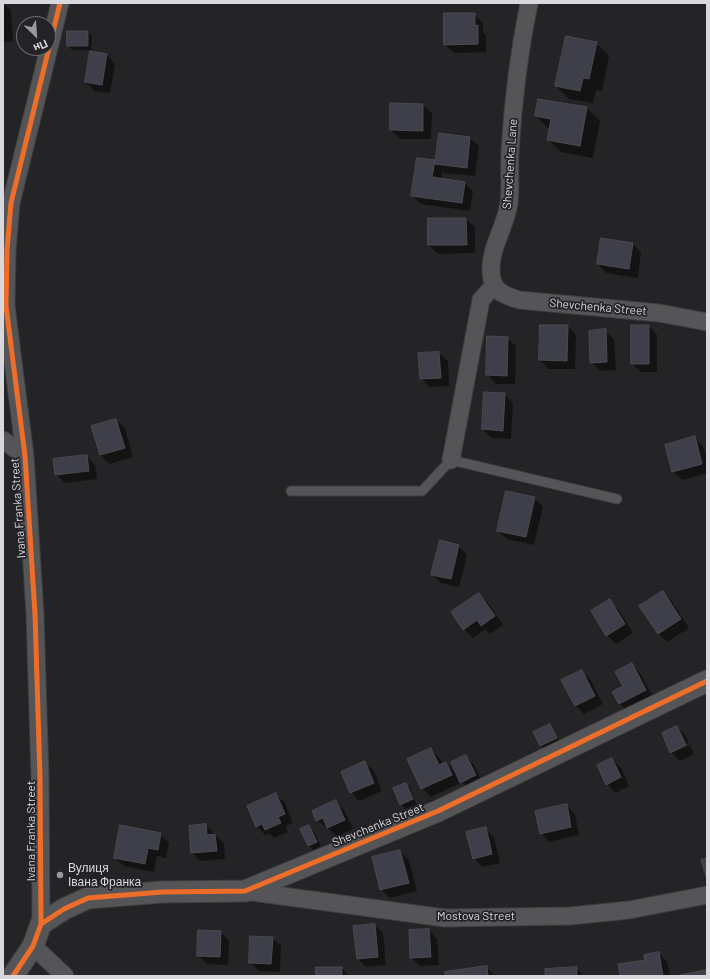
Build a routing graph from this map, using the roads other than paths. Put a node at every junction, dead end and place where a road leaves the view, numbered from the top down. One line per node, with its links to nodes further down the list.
1 (60, 3): 6 (street, Ivana Franka Street)
2 (529, 3): 3 (street, Shevchenka Lane)
3 (494, 285): 4 (street, Shevchenka Street); 7 (street)
4 (707, 322)
5 (3, 440): 6 (street)
6 (25, 456): 13 (street, Ivana Franka Street)
7 (451, 460): 8 (lane); 9 (lane)
8 (291, 491)
9 (617, 499)
10 (707, 681): 11 (street, Shevchenka Street)
11 (245, 891): 12 (street, Mostova Street); 13 (street, Shevchenka Street)
12 (707, 894)
13 (42, 924): 14 (street, Ivana Franka Street)
14 (33, 946): 15 (street, Ivana Franka Street); 16 (street)
15 (13, 976)
16 (65, 976)

